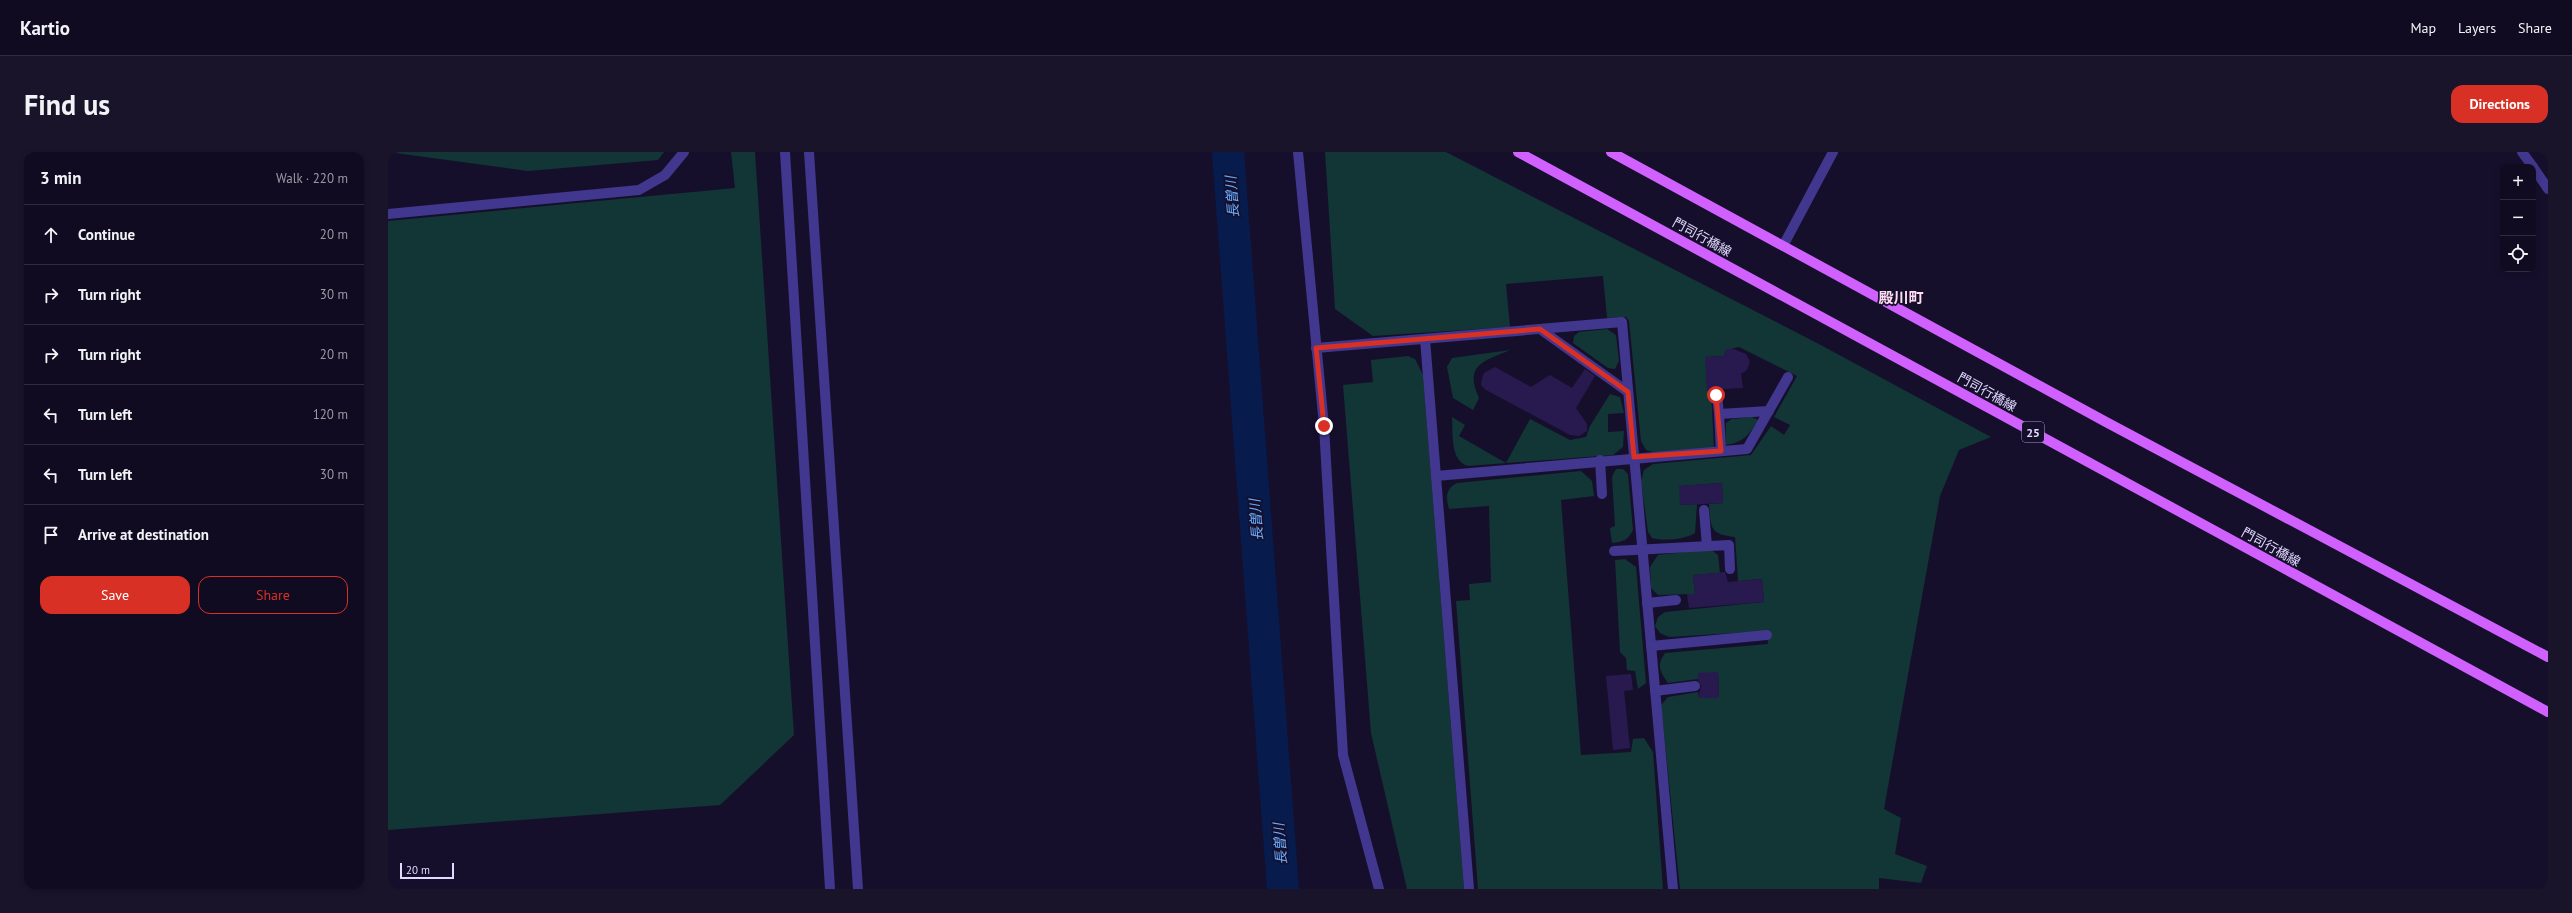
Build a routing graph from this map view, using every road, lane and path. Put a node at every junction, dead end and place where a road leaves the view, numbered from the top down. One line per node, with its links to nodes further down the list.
1 (684, 152): 12 (street)
2 (785, 152): 40 (street)
3 (809, 152): 41 (street)
4 (1298, 152): 16 (street)
5 (1518, 152): 39 (main road, 門司行橋線 / 25)
6 (1611, 152): 13 (main road)
7 (1834, 152): 13 (street)
8 (2522, 152): 9 (street)
9 (2531, 164)
10 (2536, 171): 11 (street)
11 (2548, 189)
12 (388, 214)
13 (1783, 246): 36 (main road)
14 (1540, 329): 15 (street); 18 (street); 18 (street)
15 (1425, 339): 16 (street); 25 (street)
16 (1316, 348): 42 (street)
17 (1788, 377): 20 (street)
18 (1628, 392): 23 (street)
19 (1716, 395): 21 (street)
20 (1768, 411): 21 (street); 22 (street)
21 (1718, 414): 22 (street)
22 (1721, 451): 23 (street)
23 (1634, 457): 24 (street); 29 (street)
24 (1600, 460): 25 (street); 26 (street)
25 (1436, 476): 43 (street)
26 (1602, 494)
27 (1704, 510): 28 (street)
28 (1707, 546): 29 (street); 31 (street)
29 (1642, 549): 30 (street); 33 (street)
30 (1614, 551)
31 (1730, 569)
32 (1676, 600): 33 (street)
33 (1647, 603): 35 (street)
34 (1767, 635): 35 (street)
35 (1651, 646): 38 (street)
36 (2548, 657)
37 (1695, 686): 38 (street)
38 (1655, 691): 44 (street)
39 (2548, 712)
40 (830, 889)
41 (858, 889)
42 (1379, 889)
43 (1469, 889)
44 (1673, 889)

